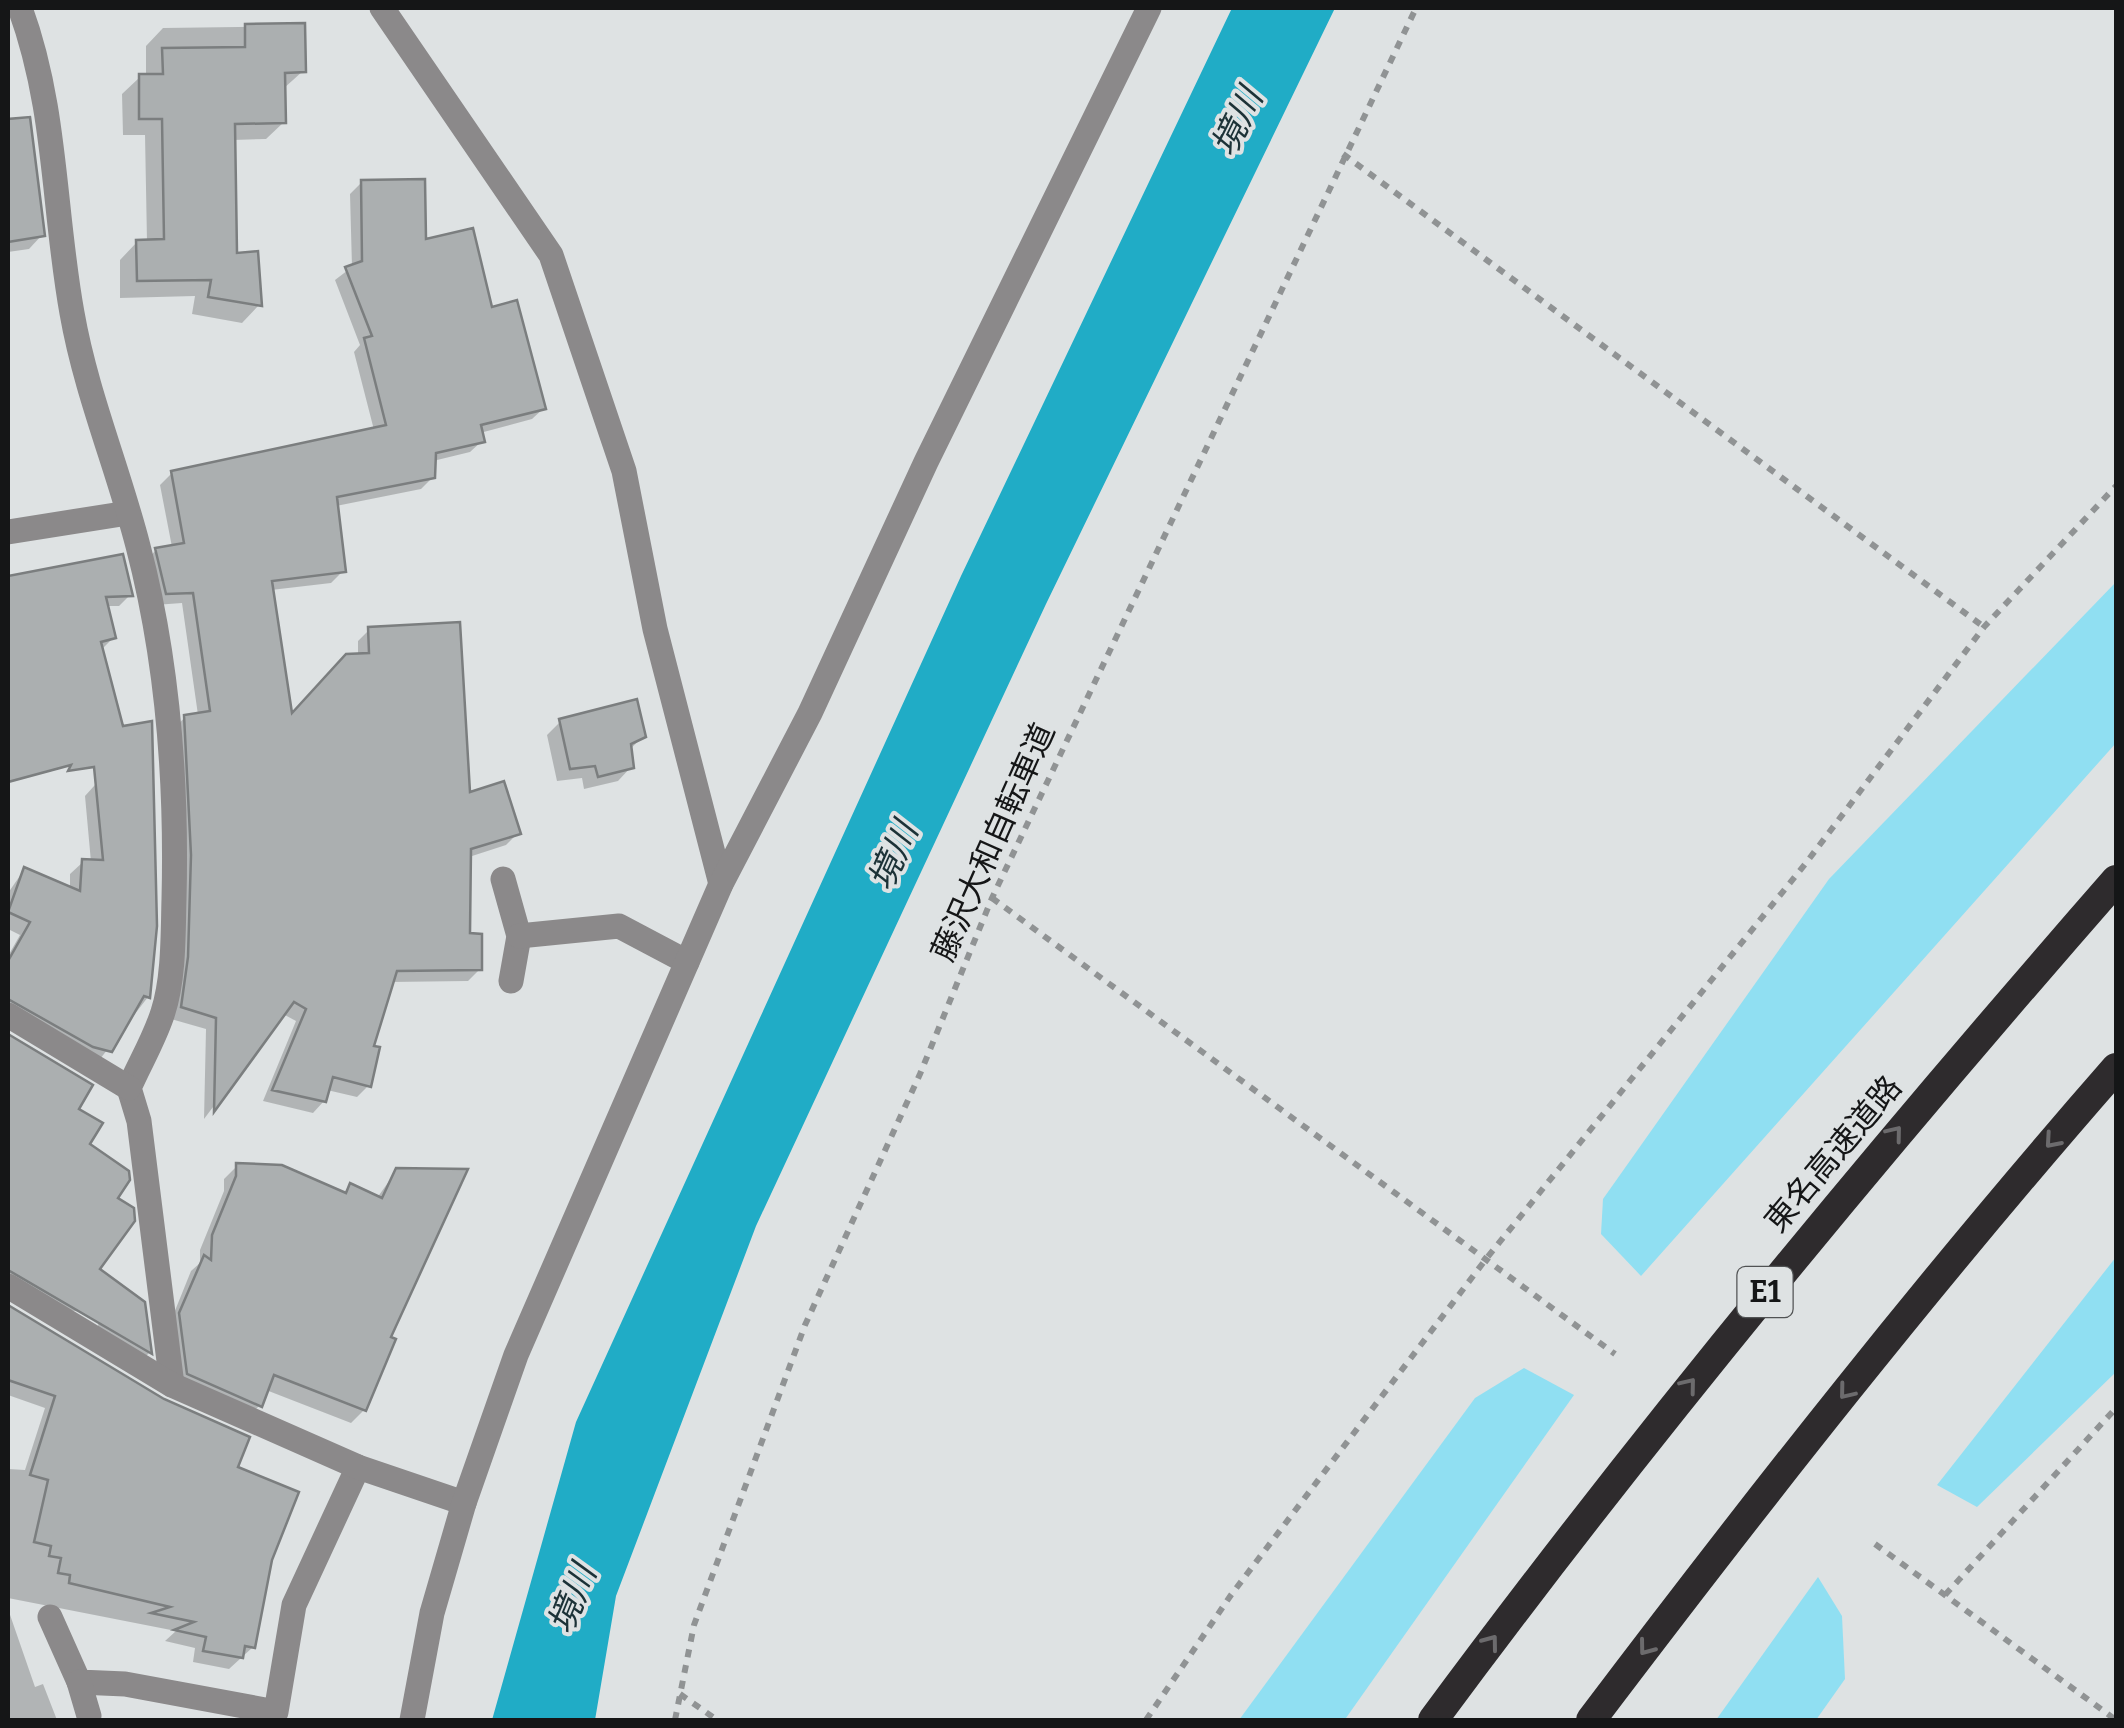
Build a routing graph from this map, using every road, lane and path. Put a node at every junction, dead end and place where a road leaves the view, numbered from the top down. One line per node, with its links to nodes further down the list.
1 (20, 8): 7 (street)
2 (382, 8): 12 (street)
3 (1149, 8): 12 (street)
4 (1416, 8): 5 (path, 藤沢大和自転車道)
5 (1344, 154): 9 (path); 13 (path, 藤沢大和自転車道)
6 (2116, 486): 9 (path)
7 (128, 513): 8 (street); 19 (street)
8 (8, 532)
9 (1984, 627): 20 (path)
10 (502, 879): 14 (street)
11 (2116, 880): 37 (highway, 東名高速道路 / E1, one-way to 11)
12 (720, 884): 15 (street)
13 (992, 898): 20 (path); 31 (path, 藤沢大和自転車道)
14 (519, 936): 15 (street); 16 (street)
15 (688, 962): 26 (street)
16 (511, 982)
17 (8, 1015): 19 (street)
18 (2116, 1068): 38 (highway, one-way to 38)
19 (129, 1088): 23 (street)
20 (1486, 1259): 22 (path); 36 (path)
21 (8, 1286): 23 (street)
22 (1615, 1354)
23 (172, 1386): 25 (street)
24 (2116, 1408): 28 (path)
25 (358, 1468): 26 (street); 30 (street)
26 (464, 1503): 33 (street)
27 (1875, 1544): 28 (path)
28 (1944, 1595): 39 (path)
29 (50, 1617): 30 (street)
30 (78, 1682): 32 (street)
31 (680, 1694): 34 (path, 藤沢大和自転車道); 35 (path)
32 (89, 1716)
33 (412, 1720)
34 (675, 1720)
35 (717, 1720)
36 (1146, 1720)
37 (1433, 1720)
38 (1591, 1720)
39 (2116, 1720)

